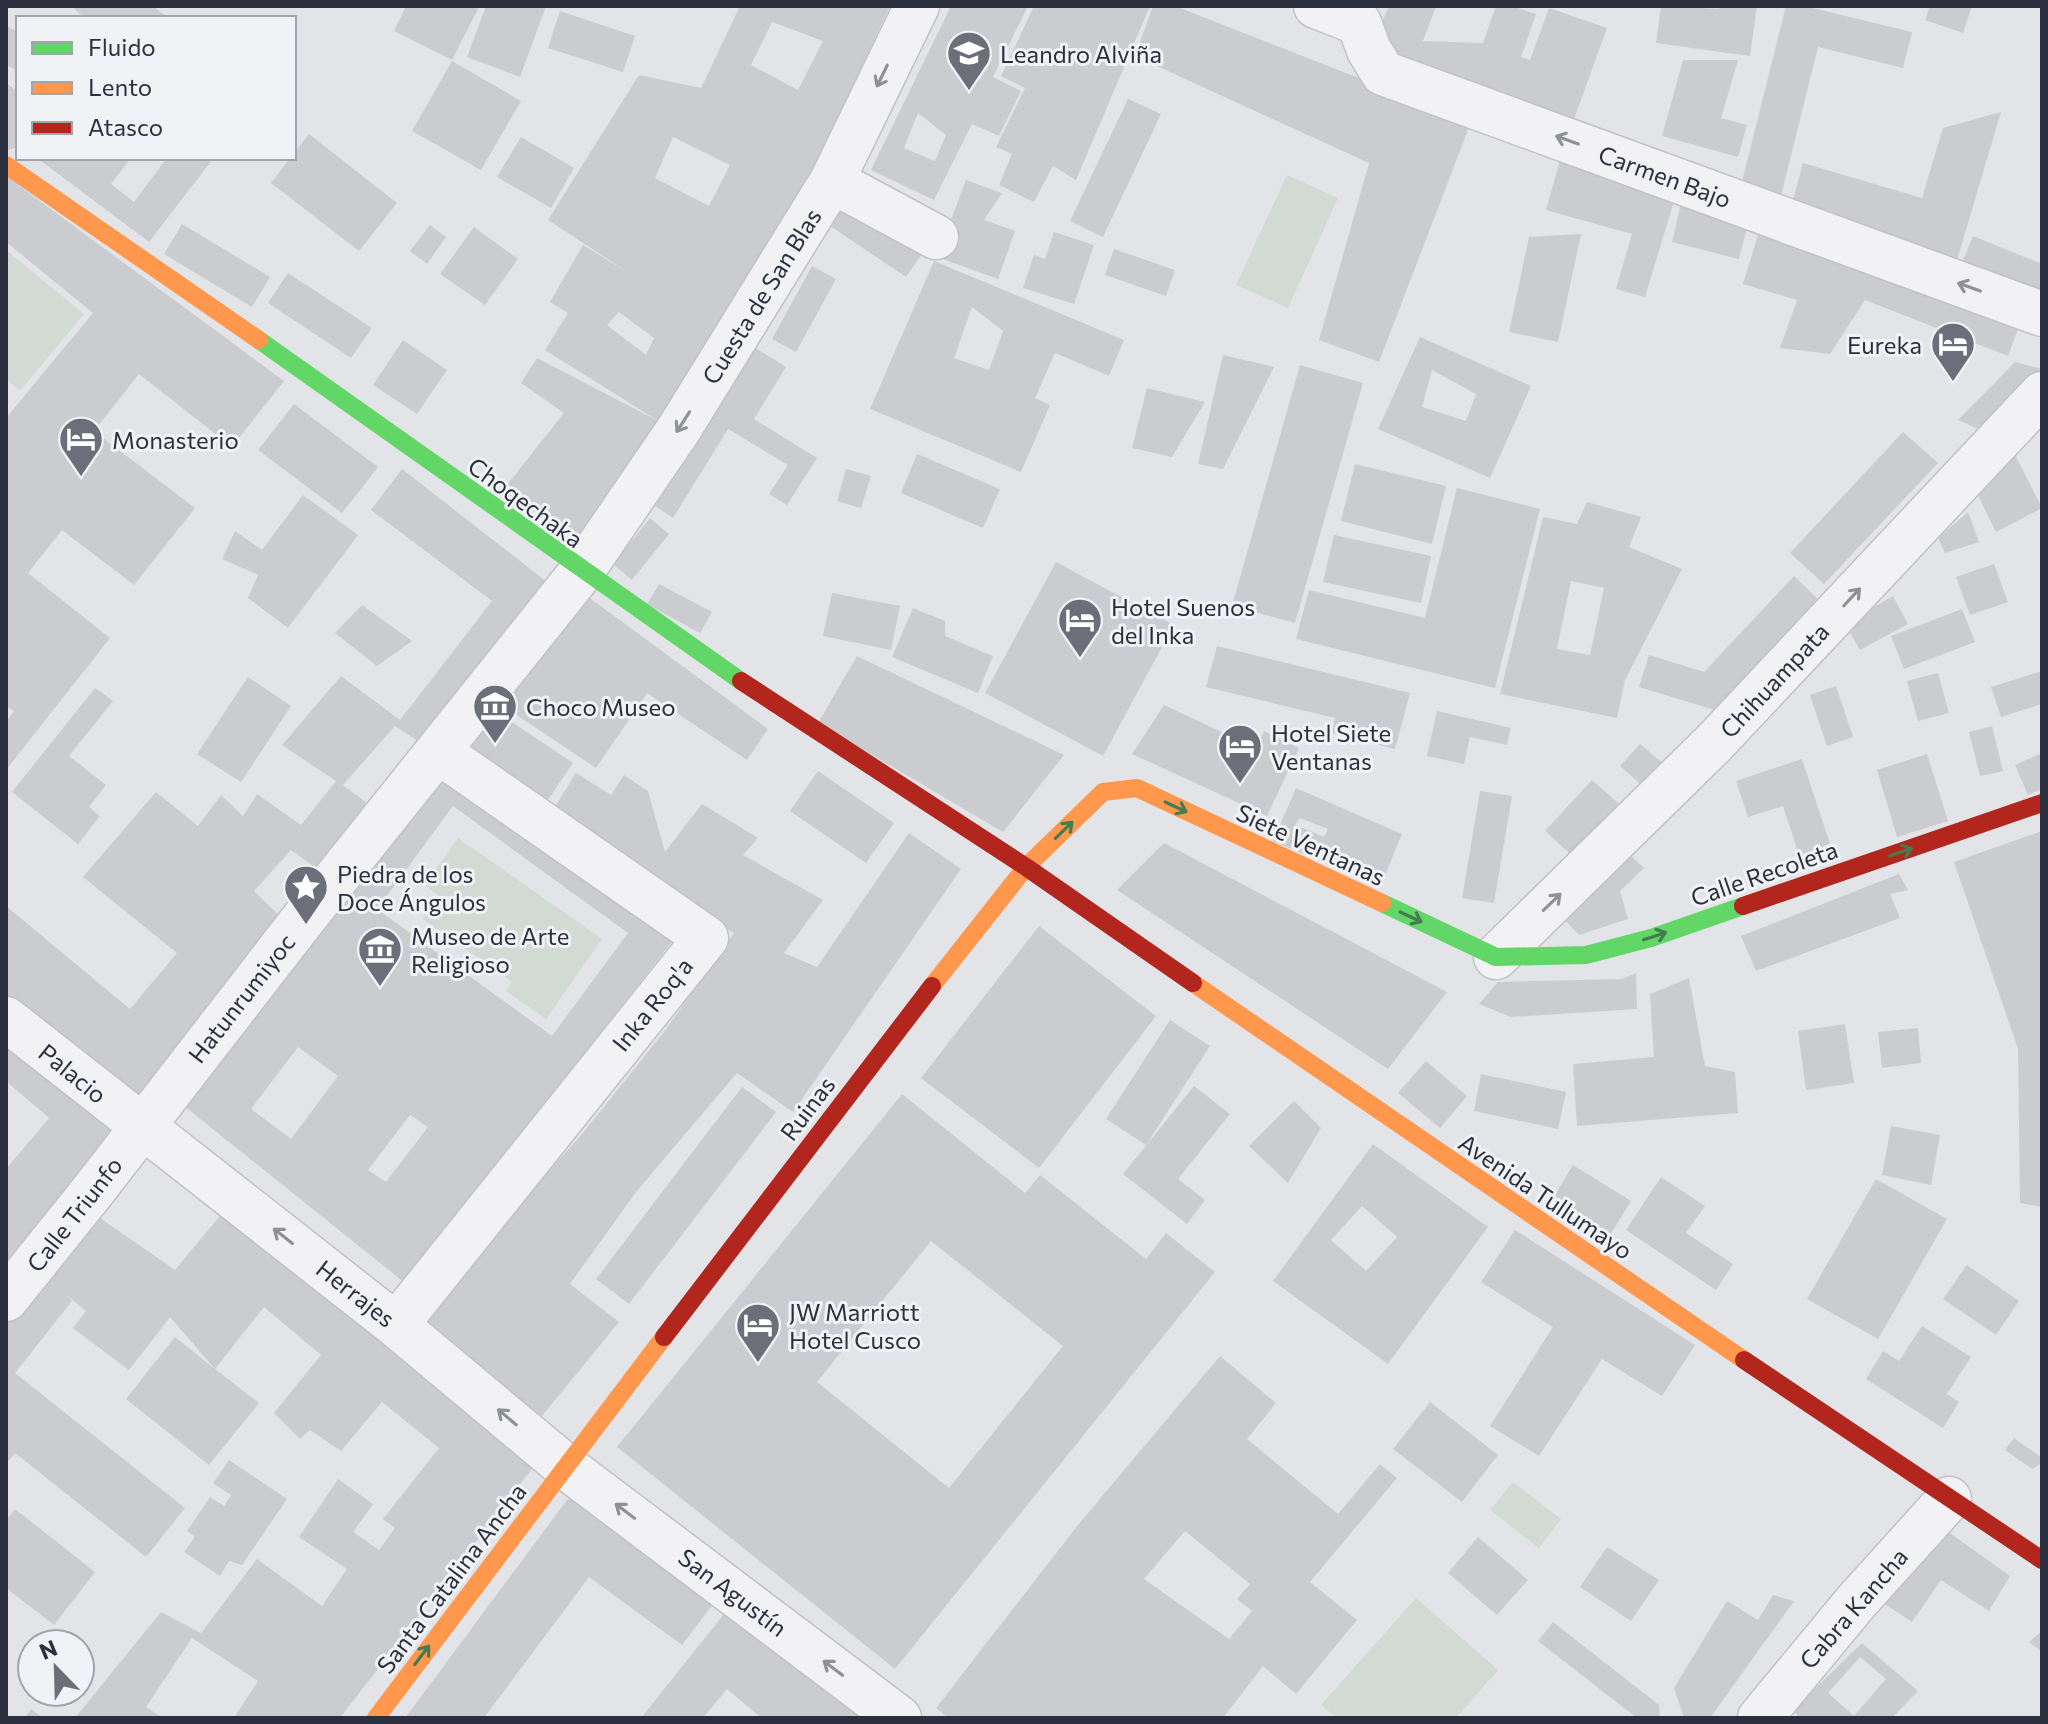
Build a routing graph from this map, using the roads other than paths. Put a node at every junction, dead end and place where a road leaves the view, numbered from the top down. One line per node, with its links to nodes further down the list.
1 (917, 6): 4 (street, Cuesta de San Blas, one-way to 4)
2 (1316, 6): 6 (street, Carmen Bajo, one-way to 2)
3 (6, 165): 8 (street, Choqechaka)
4 (832, 181): 5 (street); 8 (street, Cuesta de San Blas, one-way to 8)
5 (936, 237)
6 (2042, 314)
7 (2042, 394): 13 (street, Chihuampata, one-way to 7)
8 (582, 571): 9 (street, Hatunrumiyoc); 12 (street, Choqechaka)
9 (439, 752): 15 (street, Hatunrumiyoc); 17 (street, Inka Roq'a)
10 (1103, 792): 12 (street, Ruinas, one-way to 10); 13 (street, Siete Ventanas, one-way to 13)
11 (2042, 803): 13 (street, Calle Recoleta, one-way to 11)
12 (1026, 867): 18 (street, Ruinas); 19 (street, Avenida Tullumayo)
13 (1496, 957)
14 (6, 1019): 15 (street, Palacio)
15 (141, 1127): 16 (street, Calle Triunfo); 17 (street, Herrajes, one-way to 15)
16 (6, 1299)
17 (396, 1325): 18 (street, Herrajes, one-way to 17)
18 (566, 1467): 22 (street, Santa Catalina Ancha, one-way to 18); 23 (street, San Agustín, one-way to 18)
19 (1949, 1499): 20 (street, Avenida Tullumayo); 21 (street, Cabra Kancha)
20 (2042, 1560)
21 (1763, 1717)
22 (376, 1718)
23 (899, 1718)

